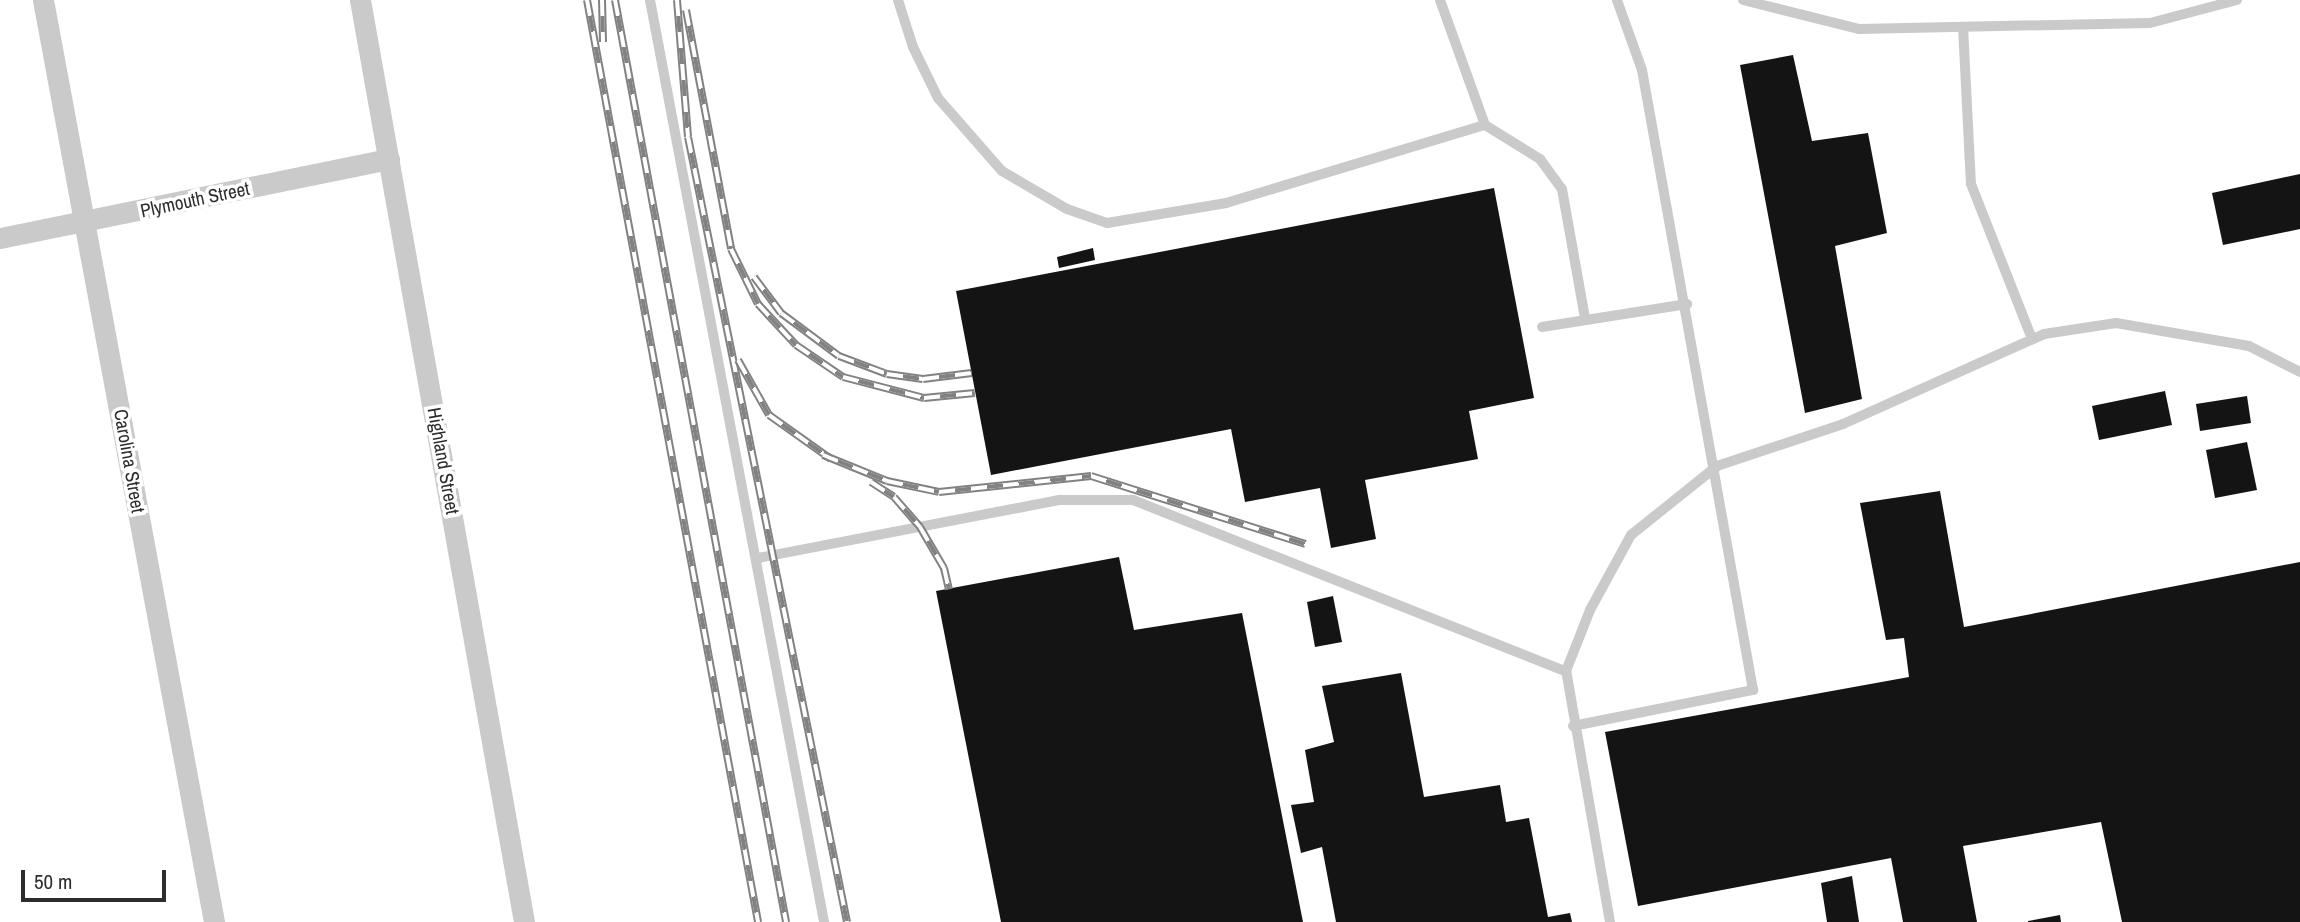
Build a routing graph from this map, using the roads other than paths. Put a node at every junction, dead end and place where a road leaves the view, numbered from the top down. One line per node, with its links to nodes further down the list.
1 (43, 0): 12 (street, Carolina Street)
2 (360, 0): 11 (street, Highland Street)
3 (650, 0): 20 (lane)
4 (898, 0): 10 (lane)
5 (1440, 0): 10 (lane)
6 (1617, 0): 14 (lane)
7 (1743, 0): 9 (lane)
8 (2236, 0): 9 (lane)
9 (1963, 27): 17 (lane)
10 (1485, 125): 15 (lane)
11 (389, 159): 12 (street, Plymouth Street); 24 (street, Highland Street)
12 (86, 222): 13 (street, Plymouth Street); 23 (street, Carolina Street)
13 (0, 238)
14 (1686, 304): 15 (lane); 19 (lane)
15 (1584, 318): 16 (lane)
16 (1542, 327)
17 (2032, 339): 18 (lane); 19 (lane)
18 (2300, 372)
19 (1717, 466): 21 (lane); 22 (lane)
20 (758, 558): 21 (lane); 25 (lane)
21 (1566, 671): 22 (lane)
22 (1573, 726): 26 (lane)
23 (214, 922)
24 (524, 922)
25 (824, 922)
26 (1610, 922)

